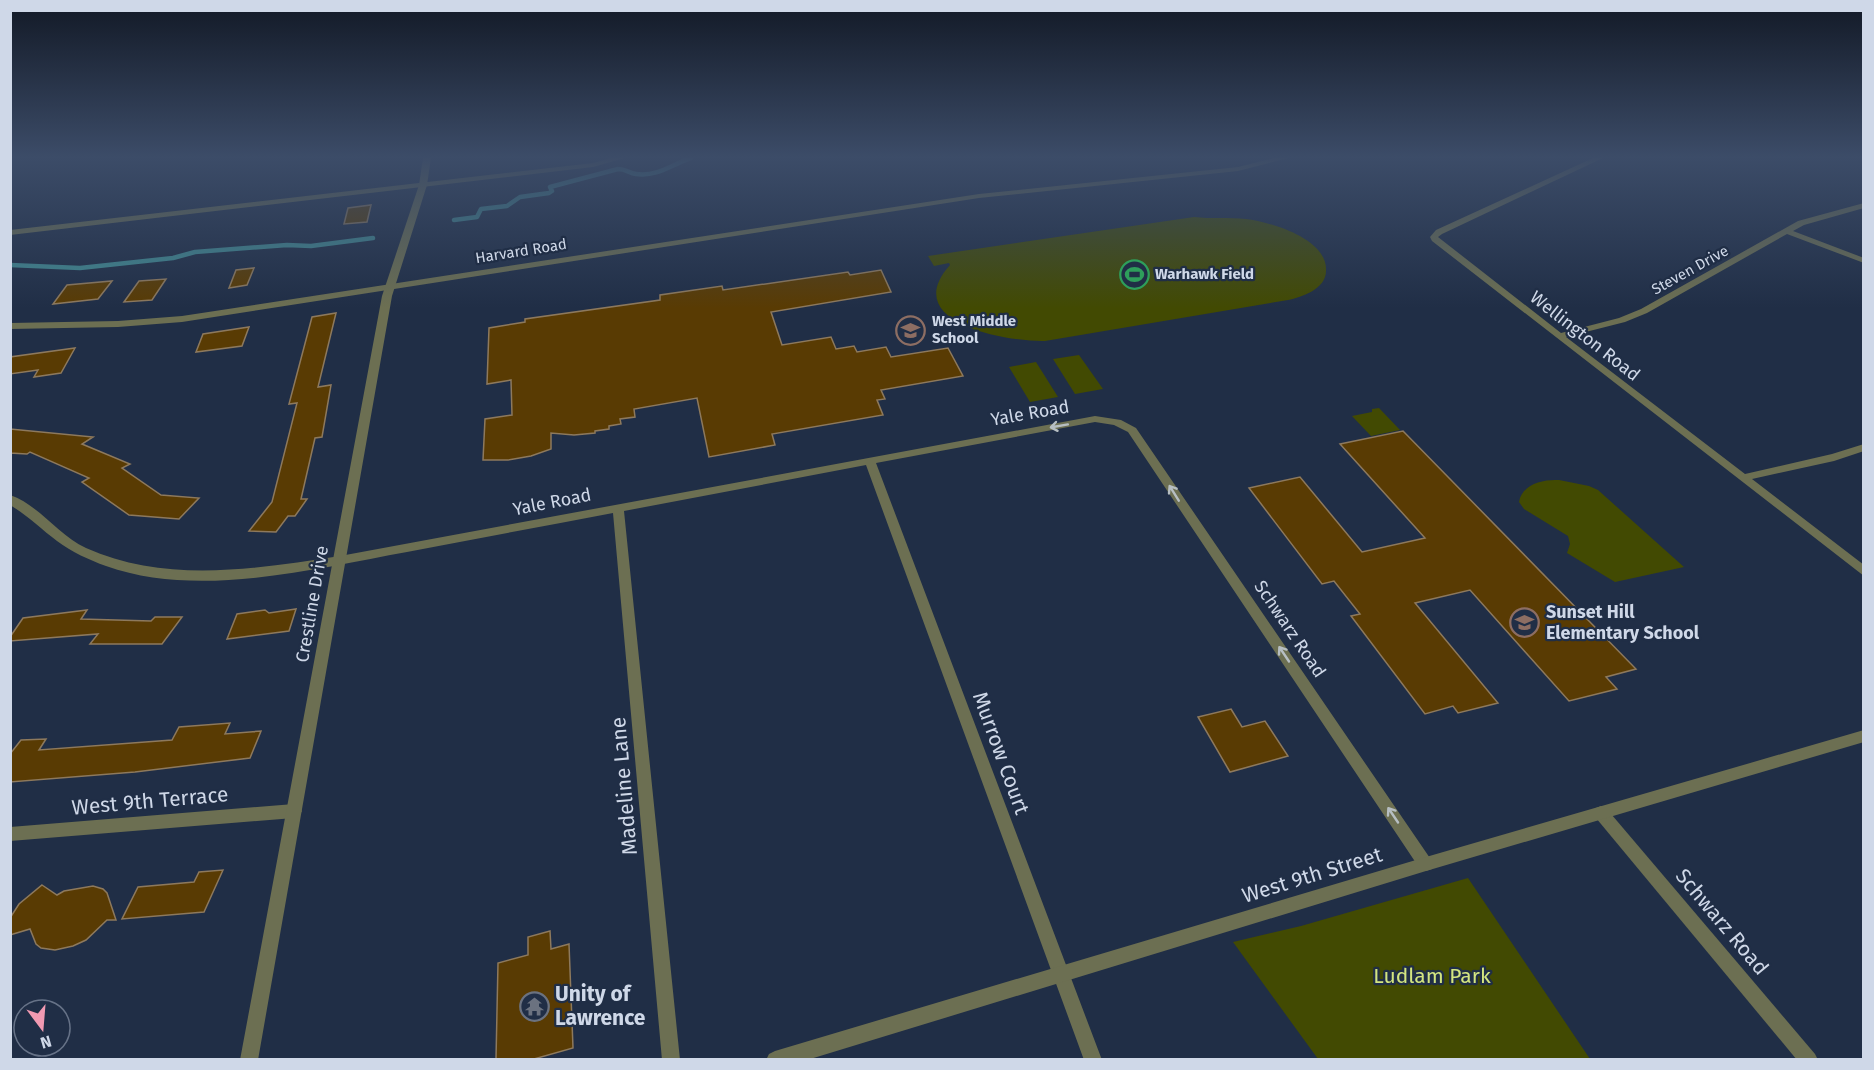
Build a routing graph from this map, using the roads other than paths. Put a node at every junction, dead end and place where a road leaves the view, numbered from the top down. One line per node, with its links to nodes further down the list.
1 (221, 208): 7 (street)
2 (415, 208): 9 (street, Crestline Drive)
3 (903, 208): 9 (street, Harvard Road)
4 (1492, 208): 11 (street, Wellington Road)
5 (1852, 208): 6 (street, Steven Drive)
6 (1786, 231): 8 (street); 11 (street, Steven Drive)
7 (10, 233)
8 (1863, 261)
9 (389, 287): 10 (street, Harvard Road); 18 (street, Crestline Drive)
10 (10, 326)
11 (1559, 336): 15 (street, Wellington Road)
12 (1117, 422): 14 (street, Yale Road, one-way to 14); 24 (street, Schwarz Road, one-way to 12)
13 (1863, 447): 15 (street)
14 (870, 462): 17 (street, Yale Road); 25 (street, Murrow Court)
15 (1742, 478): 19 (street, Wellington Road)
16 (10, 499): 18 (street, Yale Road)
17 (618, 508): 18 (street, Yale Road); 27 (street, Madeline Lane)
18 (340, 560): 21 (street, Crestline Drive)
19 (1863, 572)
20 (1863, 736): 22 (street, West 9th Street)
21 (294, 811): 23 (street, West 9th Terrace); 26 (street, Crestline Drive)
22 (1601, 813): 24 (street, West 9th Street); 30 (street, Schwarz Road)
23 (10, 834)
24 (1426, 864): 25 (street, West 9th Street)
25 (1061, 974): 28 (street, West 9th Street); 29 (street, Murrow Court)
26 (249, 1059)
27 (671, 1059)
28 (775, 1059)
29 (1093, 1059)
30 (1809, 1059)

